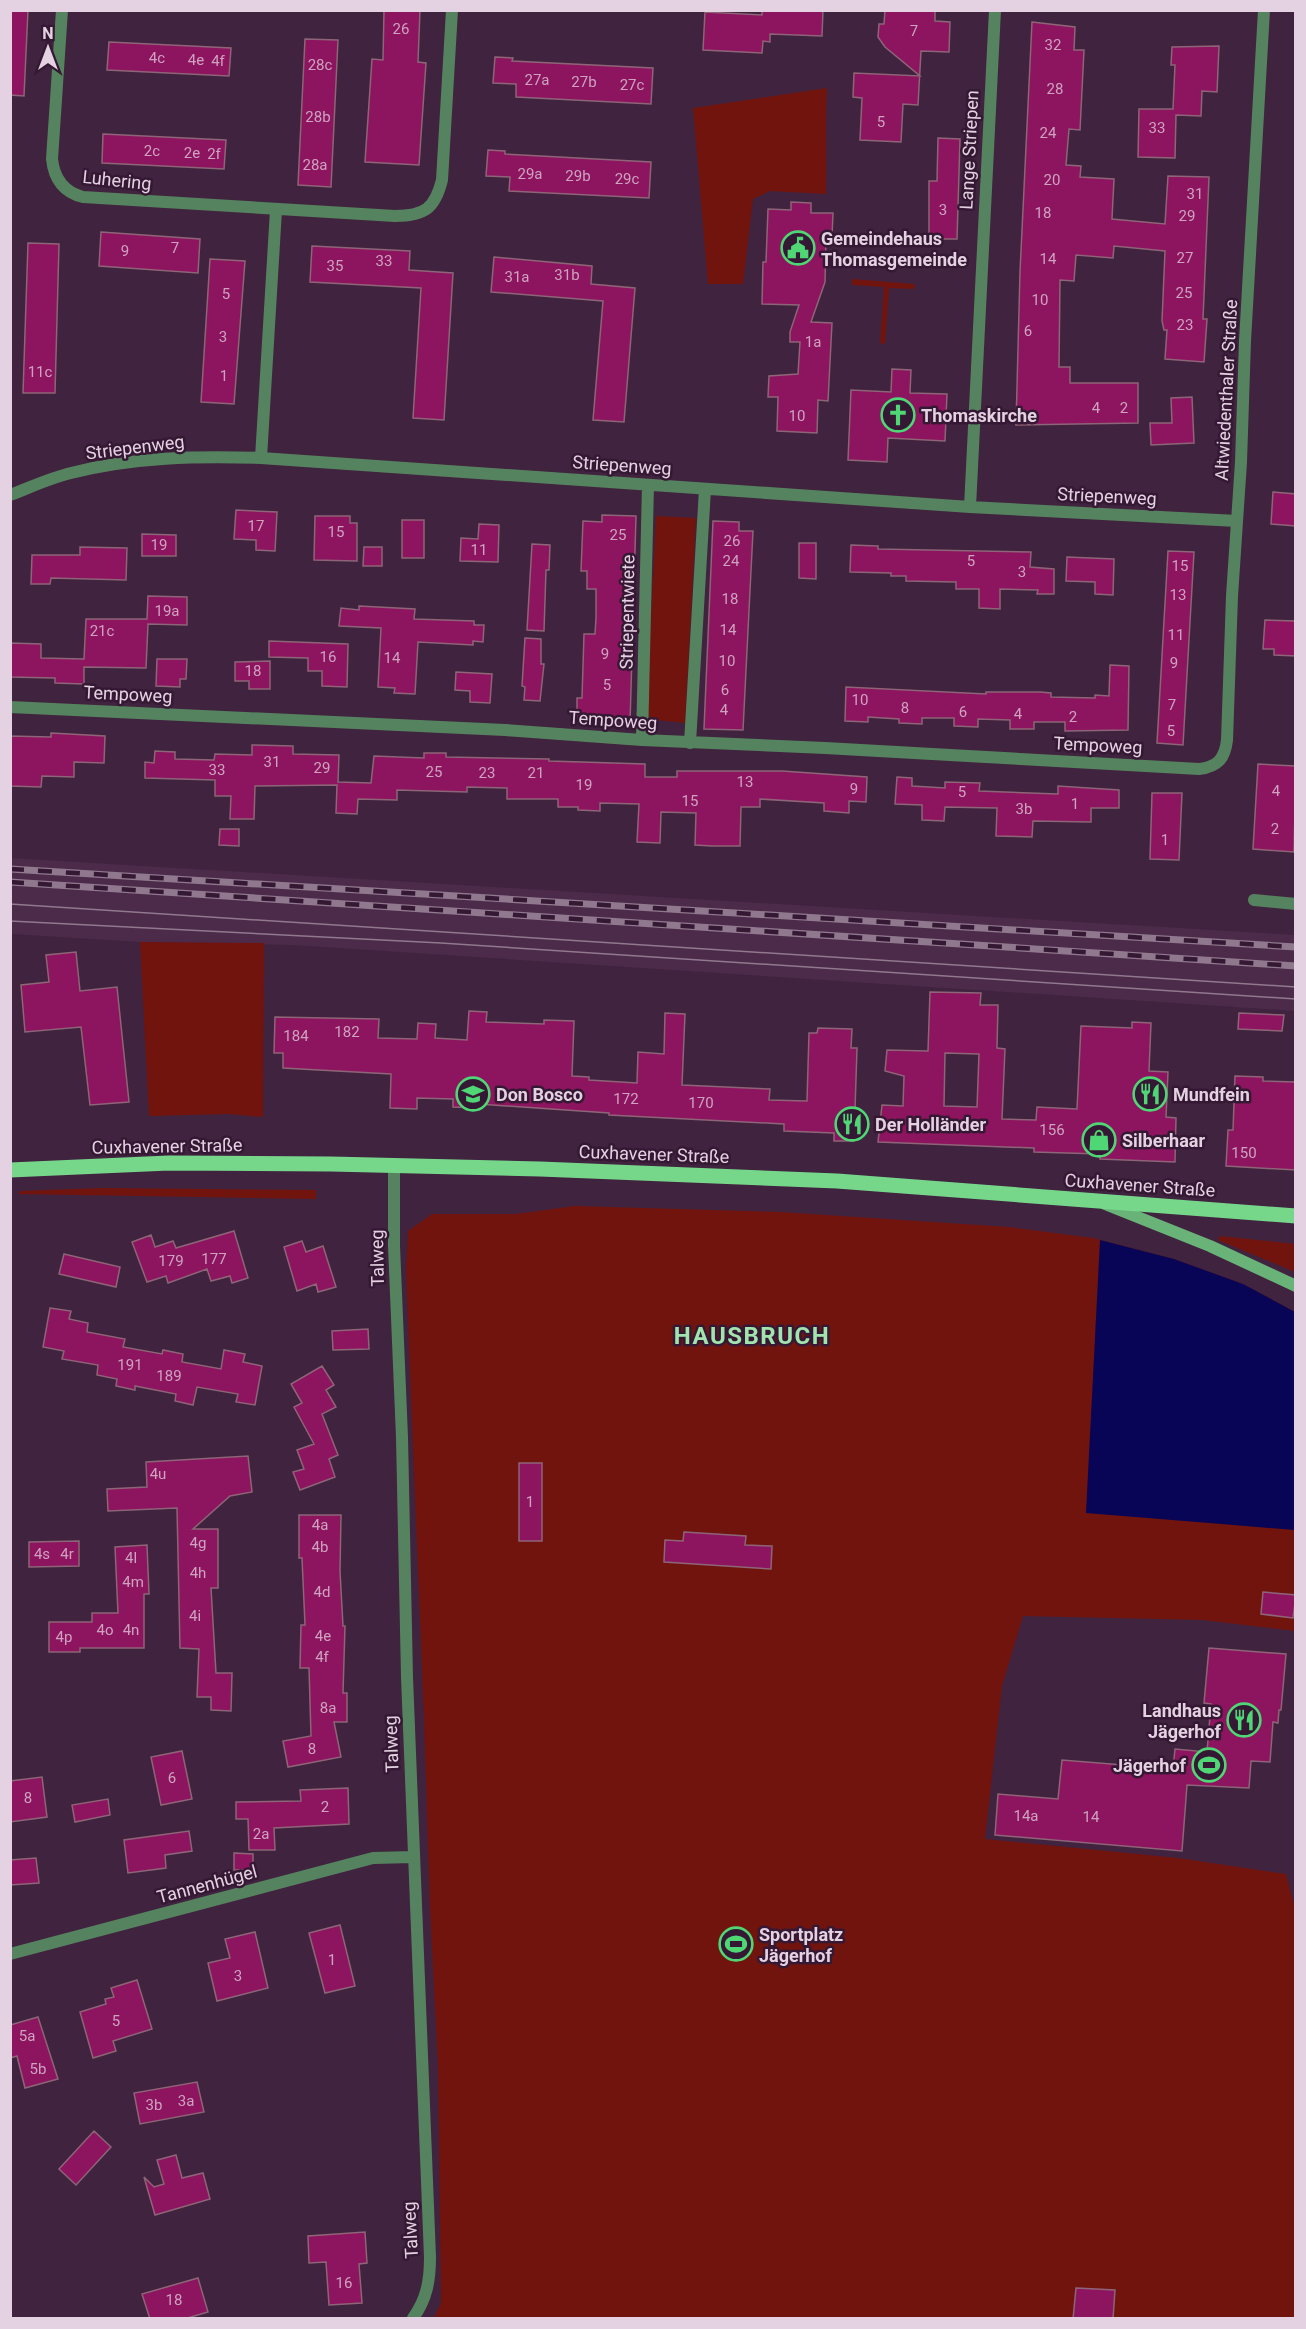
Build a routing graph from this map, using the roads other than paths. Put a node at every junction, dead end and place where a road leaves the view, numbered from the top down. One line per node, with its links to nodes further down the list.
1 (62, 10): 5 (street, Luhering)
2 (452, 10): 5 (street, Luhering)
3 (995, 10): 10 (street, Lange Striepen)
4 (1264, 10): 11 (street, Altwiedenthaler Straße)
5 (276, 210): 6 (street)
6 (261, 458): 7 (street, Striepenweg); 9 (street, Striepenweg)
7 (648, 485): 8 (street, Striepenweg); 13 (street, Striepentwiete)
8 (705, 489): 10 (street, Striepenweg); 14 (street)
9 (10, 495)
10 (970, 507): 11 (street, Striepenweg)
11 (1237, 521): 15 (street, Altwiedenthaler Straße)
12 (10, 706): 13 (street, Tempoweg)
13 (642, 740): 14 (street, Tempoweg)
14 (690, 743): 15 (street, Tempoweg)
15 (1214, 766)
16 (1254, 900): 17 (street)
17 (1296, 904)
18 (394, 1165): 19 (main road, Cuxhavener Straße); 20 (main road, Cuxhavener Straße); 23 (street, Talweg)
19 (10, 1170)
20 (1098, 1201): 21 (main road, Cuxhavener Straße); 22 (main road)
21 (1296, 1216)
22 (1296, 1286)
23 (413, 1857): 24 (street, Tannenhügel); 25 (street, Talweg)
24 (10, 1954)
25 (413, 2319)

